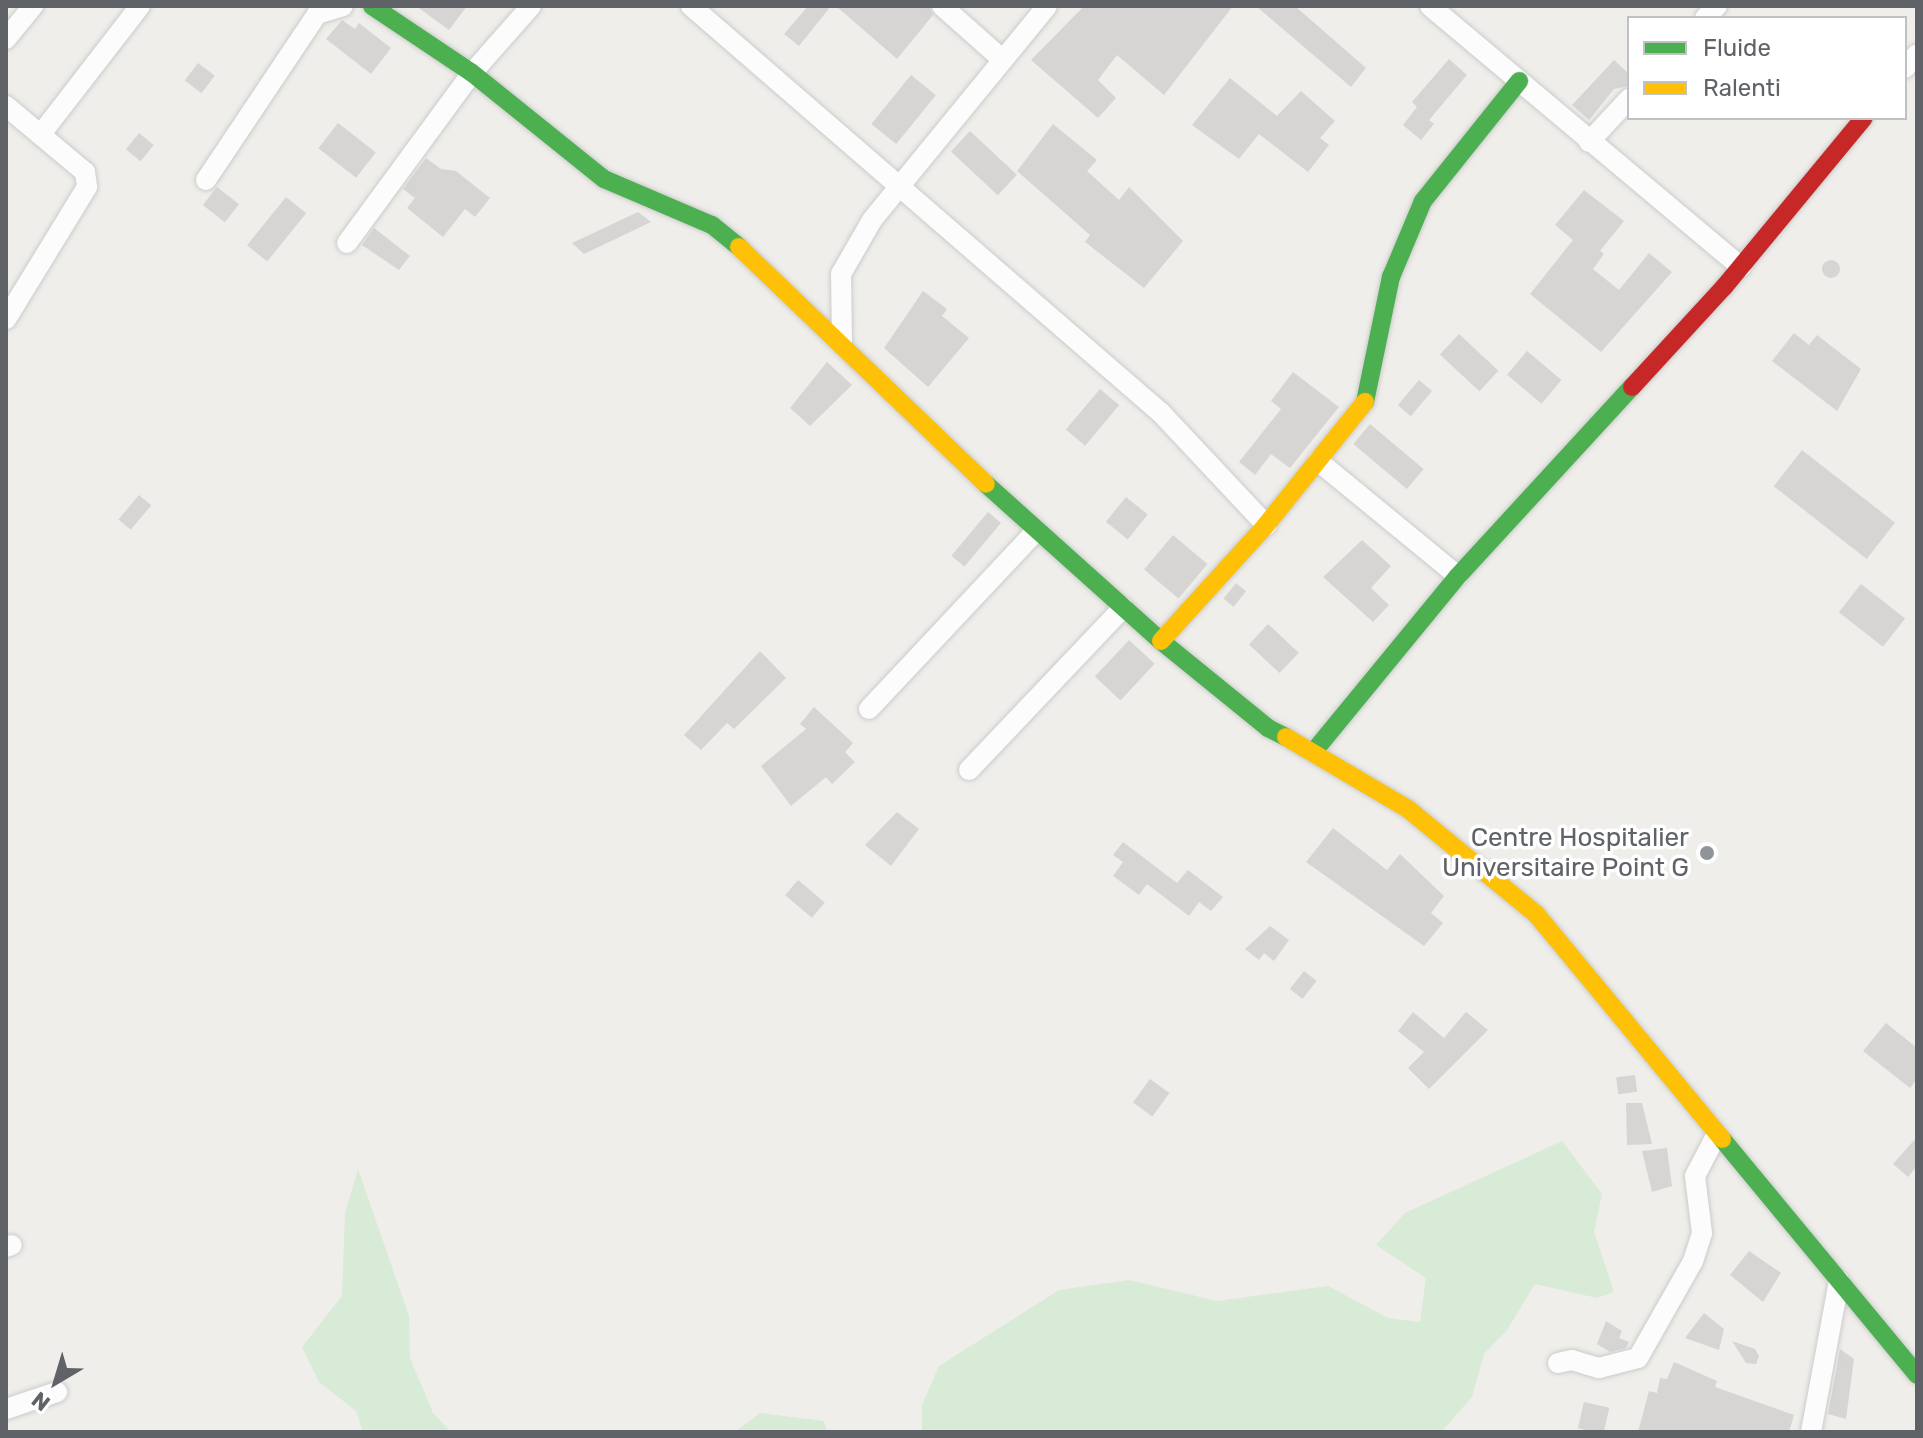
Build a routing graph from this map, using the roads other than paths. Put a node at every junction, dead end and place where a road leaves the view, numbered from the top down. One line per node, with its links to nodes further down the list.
1 (33, 6): 10 (street)
2 (140, 6): 17 (street)
3 (343, 6): 19 (street)
4 (372, 6): 12 (street)
5 (531, 6): 12 (street)
6 (691, 6): 20 (street)
7 (942, 6): 11 (street)
8 (1047, 6): 11 (street)
9 (1430, 6): 13 (street)
10 (6, 39)
11 (1003, 60): 20 (street)
12 (472, 73): 21 (street); 24 (street)
13 (1519, 81): 18 (street); 25 (street)
14 (1627, 101): 18 (street)
15 (6, 106): 17 (street)
16 (1862, 120): 22 (street)
17 (41, 134): 23 (street)
18 (1589, 142): 22 (street)
19 (206, 180)
20 (900, 185): 24 (street); 26 (street)
21 (347, 243)
22 (1741, 267): 28 (street)
23 (6, 319)
24 (842, 343): 27 (street)
25 (1318, 461): 26 (street); 28 (street)
26 (1266, 525): 30 (street)
27 (1036, 531): 29 (street); 31 (street)
28 (1458, 576): 32 (street)
29 (1123, 608): 30 (street); 33 (street)
30 (1161, 641): 32 (street)
31 (869, 709)
32 (1315, 750): 34 (street)
33 (969, 770)
34 (1717, 1134): 35 (street); 36 (street)
35 (1839, 1281): 37 (street); 40 (street)
36 (1558, 1363)
37 (1917, 1375)
38 (57, 1392): 39 (street)
39 (6, 1409)
40 (1811, 1432)

